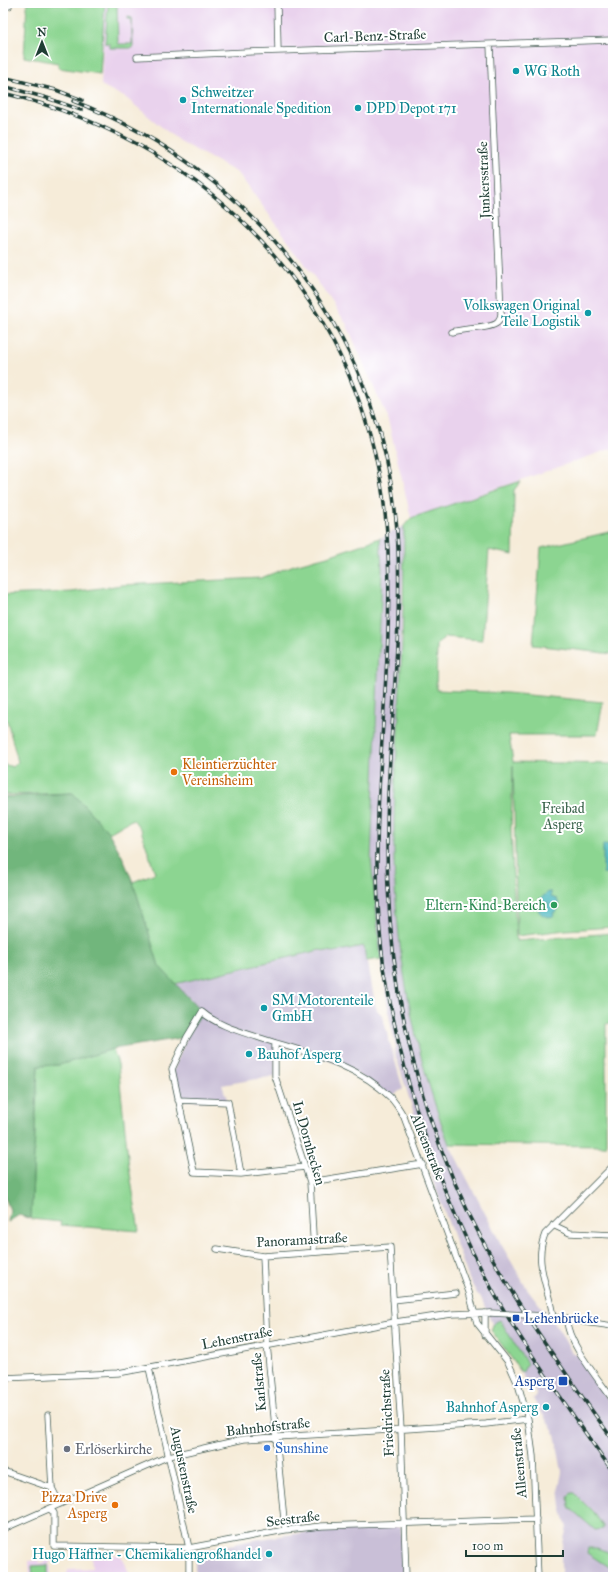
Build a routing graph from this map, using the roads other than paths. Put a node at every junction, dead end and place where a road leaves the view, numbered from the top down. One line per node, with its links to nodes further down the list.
1 (277, 3): 4 (street)
2 (613, 40): 3 (street, Carl-Benz-Straße)
3 (490, 45): 4 (street, Carl-Benz-Straße); 6 (street, Junkersstraße)
4 (278, 51): 5 (street, Carl-Benz-Straße)
5 (138, 58)
6 (452, 332)
7 (275, 1043): 8 (street, Alleenstraße); 9 (street, Alleenstraße); 10 (street, In Dornhecken)
8 (178, 1100): 12 (street); 12 (street)
9 (423, 1164): 13 (street); 22 (street, Alleenstraße)
10 (305, 1167): 12 (street); 13 (street, In Dornhecken)
11 (611, 1169): 14 (street)
12 (241, 1174)
13 (310, 1182): 18 (street, In Dornhecken)
14 (553, 1225): 15 (street); 24 (street)
15 (613, 1235)
16 (390, 1247): 18 (street, Panoramastraße); 21 (street, Friedrichstraße)
17 (217, 1249): 19 (street, Panoramastraße)
18 (314, 1252): 19 (street, Panoramastraße)
19 (263, 1256): 29 (street, Karlstraße)
20 (456, 1293): 21 (street)
21 (393, 1300): 26 (street, Friedrichstraße)
22 (474, 1313): 23 (street); 26 (street, Lehenstraße); 28 (street, Alleenstraße)
23 (487, 1313): 24 (street, bridge); 28 (street)
24 (553, 1317): 25 (street)
25 (567, 1318): 27 (street); 32 (street)
26 (395, 1322): 29 (street, Lehenstraße); 35 (street, Friedrichstraße)
27 (613, 1326)
28 (485, 1335): 34 (street, Alleenstraße)
29 (267, 1344): 30 (street, Lehenstraße); 36 (street, Karlstraße)
30 (149, 1368): 31 (street, Lehenstraße); 37 (street, Augustenstraße)
31 (3, 1378)
32 (613, 1400)
33 (48, 1415): 39 (street)
34 (528, 1419): 35 (street, Bahnhofstraße); 42 (street, Alleenstraße)
35 (401, 1429): 36 (street, Bahnhofstraße); 43 (street, Friedrichstraße)
36 (276, 1436): 37 (street, Bahnhofstraße); 45 (street, Karlstraße)
37 (169, 1456): 40 (street, Bahnhofstraße); 46 (street, Augustenstraße)
38 (3, 1472): 39 (street)
39 (52, 1488): 40 (street)
40 (60, 1504): 41 (street, Bahnhofstraße)
41 (50, 1509): 44 (street, Bahnhofstraße); 46 (street, Seestraße)
42 (536, 1520): 43 (street, Seestraße); 49 (street, Alleenstraße)
43 (404, 1523): 45 (street, Seestraße); 48 (street, Friedrichstraße)
44 (3, 1529)
45 (285, 1530): 46 (street, Seestraße)
46 (189, 1548): 47 (street, Augustenstraße)
47 (189, 1577)
48 (406, 1577)
49 (538, 1577)

